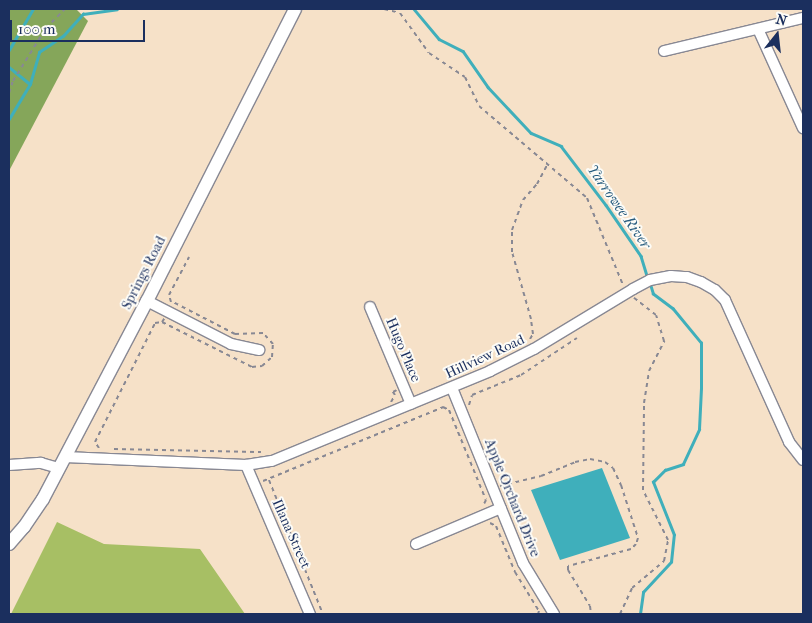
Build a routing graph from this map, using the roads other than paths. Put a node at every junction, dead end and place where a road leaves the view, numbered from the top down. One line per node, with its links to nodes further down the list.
1 (290, 10): 6 (street, Springs Road)
2 (803, 18): 3 (street)
3 (758, 29): 4 (street); 5 (street)
4 (664, 52)
5 (803, 128)
6 (147, 301): 8 (street); 12 (street, Springs Road)
7 (370, 307): 10 (street, Hugo Place)
8 (259, 350)
9 (452, 388): 10 (street, Hillview Road); 11 (street, Hillview Road); 15 (street, Apple Orchard Drive)
10 (410, 404): 14 (street, Hillview Road)
11 (803, 460)
12 (62, 462): 13 (street, Hillview Road); 14 (street, Hillview Road); 16 (street, Springs Road)
13 (9, 465)
14 (246, 465): 18 (street, Illana Street)
15 (501, 508): 17 (street); 19 (street, Apple Orchard Drive)
16 (9, 544)
17 (416, 544)
18 (310, 614)
19 (554, 614)

